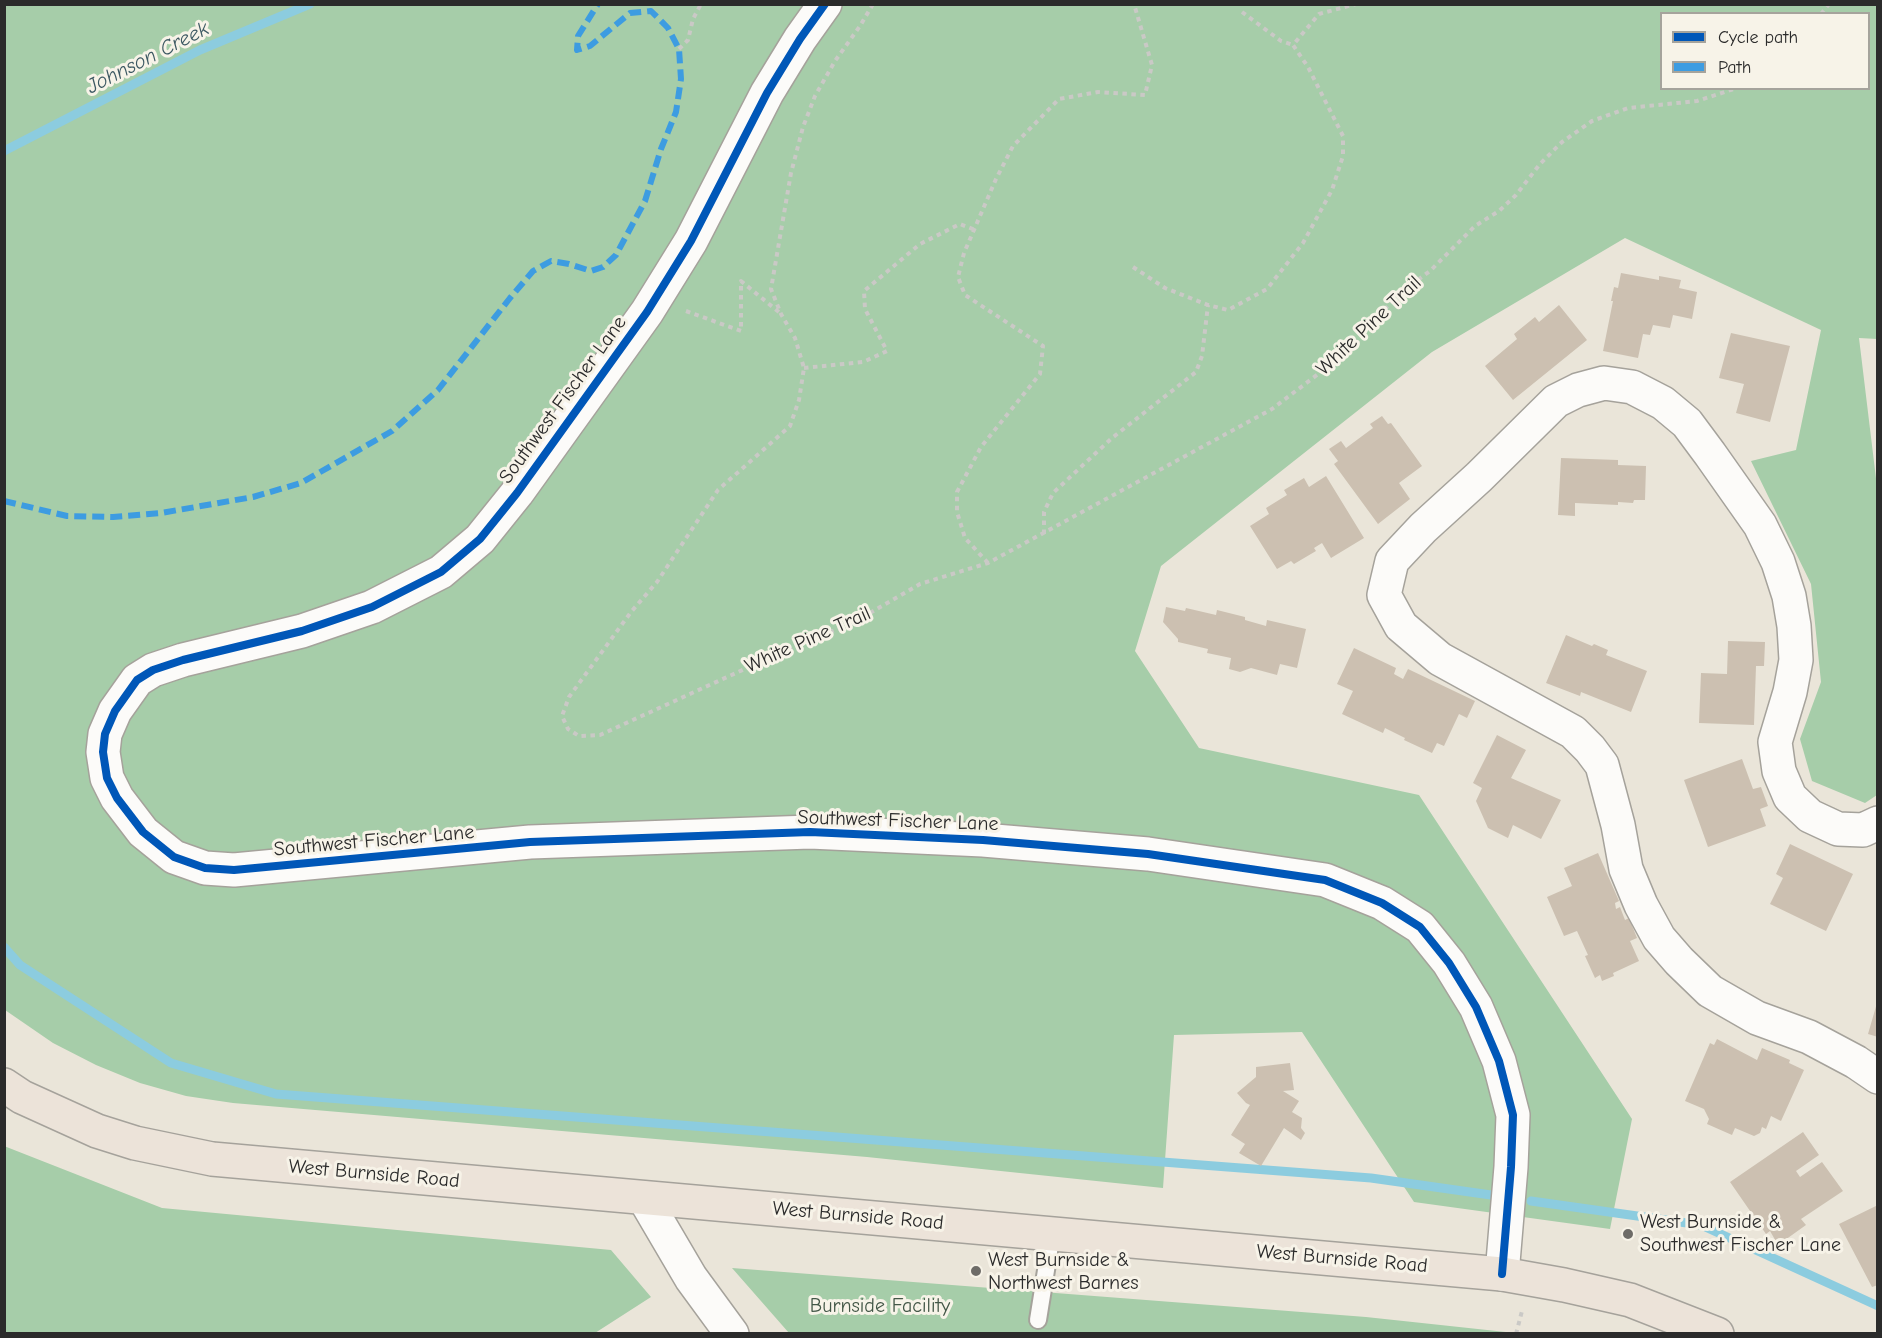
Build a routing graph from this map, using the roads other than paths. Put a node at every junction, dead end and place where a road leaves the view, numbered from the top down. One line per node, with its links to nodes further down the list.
1 (825, 4): 7 (street, Southwest Fischer Lane)
2 (1878, 823): 3 (street)
3 (1878, 1077)
4 (4, 1084): 5 (main road, West Burnside Road)
5 (644, 1198): 6 (main road, West Burnside Road); 9 (street)
6 (1052, 1233): 7 (main road, West Burnside Road); 8 (lane)
7 (1502, 1274): 10 (main road, West Burnside Road)
8 (1038, 1320)
9 (732, 1334)
10 (1717, 1334)

